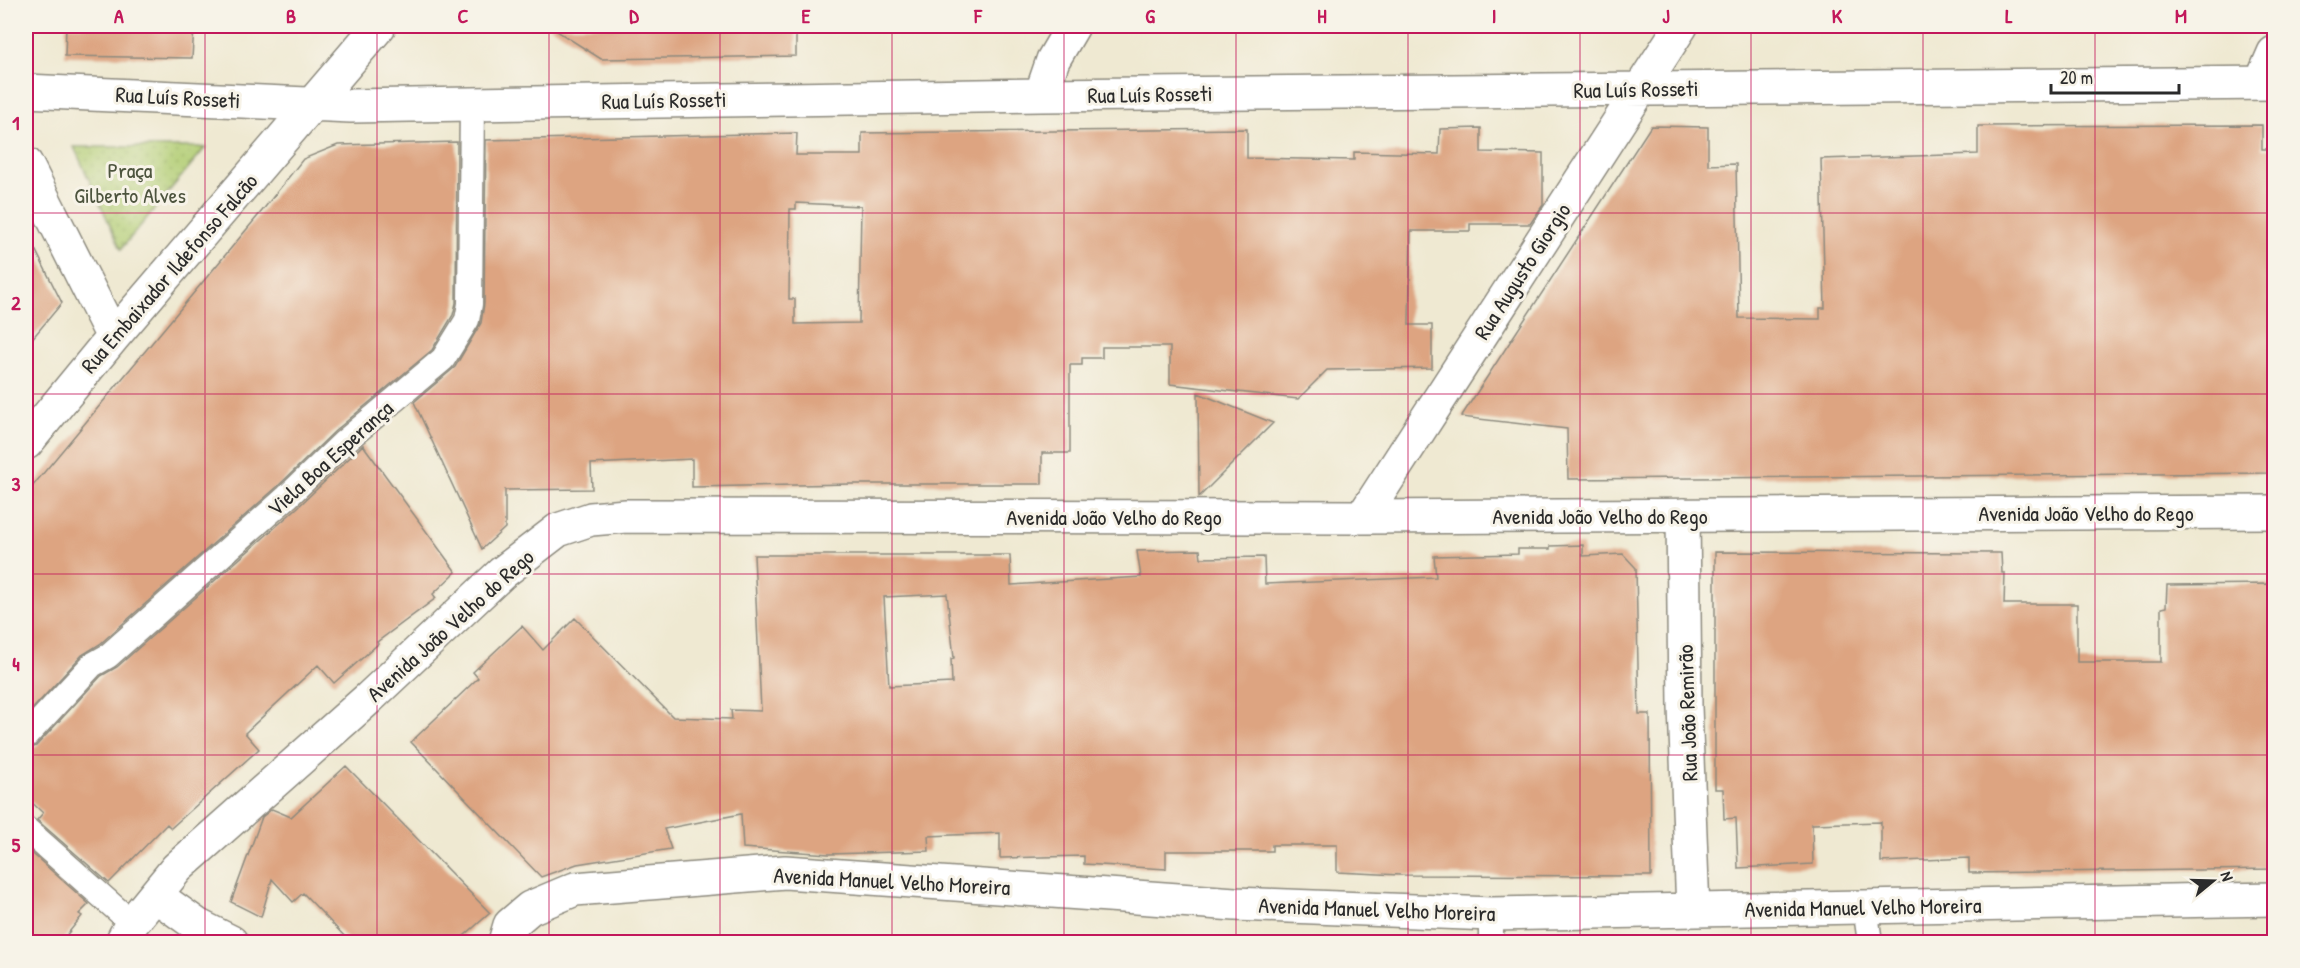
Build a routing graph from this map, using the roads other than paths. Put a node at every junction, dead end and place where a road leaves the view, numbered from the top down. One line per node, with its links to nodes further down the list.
1 (380, 26): 10 (street, Rua Embaixador Ildefonso Falcão)
2 (1073, 26): 8 (street)
3 (1681, 26): 6 (street, Rua Augusto Giorgio)
4 (2274, 53): 5 (street)
5 (2268, 83): 6 (street, Rua Luís Rosseti)
6 (1640, 89): 8 (street, Rua Luís Rosseti); 16 (street, Rua Augusto Giorgio)
7 (26, 91): 10 (street, Rua Luís Rosseti)
8 (1041, 95): 9 (street, Rua Luís Rosseti)
9 (472, 103): 10 (street, Rua Luís Rosseti); 17 (lane, Viela Boa Esperança)
10 (314, 104): 12 (street, Rua Embaixador Ildefonso Falcão)
11 (26, 164): 12 (street)
12 (113, 337): 13 (street, Rua Embaixador Ildefonso Falcão)
13 (26, 443)
14 (2274, 512): 15 (street, Avenida João Velho do Rego)
15 (1683, 515): 16 (street, Avenida João Velho do Rego); 22 (street, Rua João Remirão)
16 (1364, 517): 19 (street, Avenida João Velho do Rego)
17 (26, 736)
18 (26, 829): 24 (lane)
19 (155, 895): 24 (street, Avenida João Velho do Rego); 25 (street)
20 (2274, 899): 21 (street, Avenida Manuel Velho Moreira)
21 (1865, 907): 22 (street, Avenida Manuel Velho Moreira); 27 (lane)
22 (1694, 910): 23 (street, Avenida Manuel Velho Moreira)
23 (1491, 928): 26 (street, Avenida Manuel Velho Moreira)
24 (127, 933)
25 (231, 942)
26 (505, 942)
27 (1870, 942)

